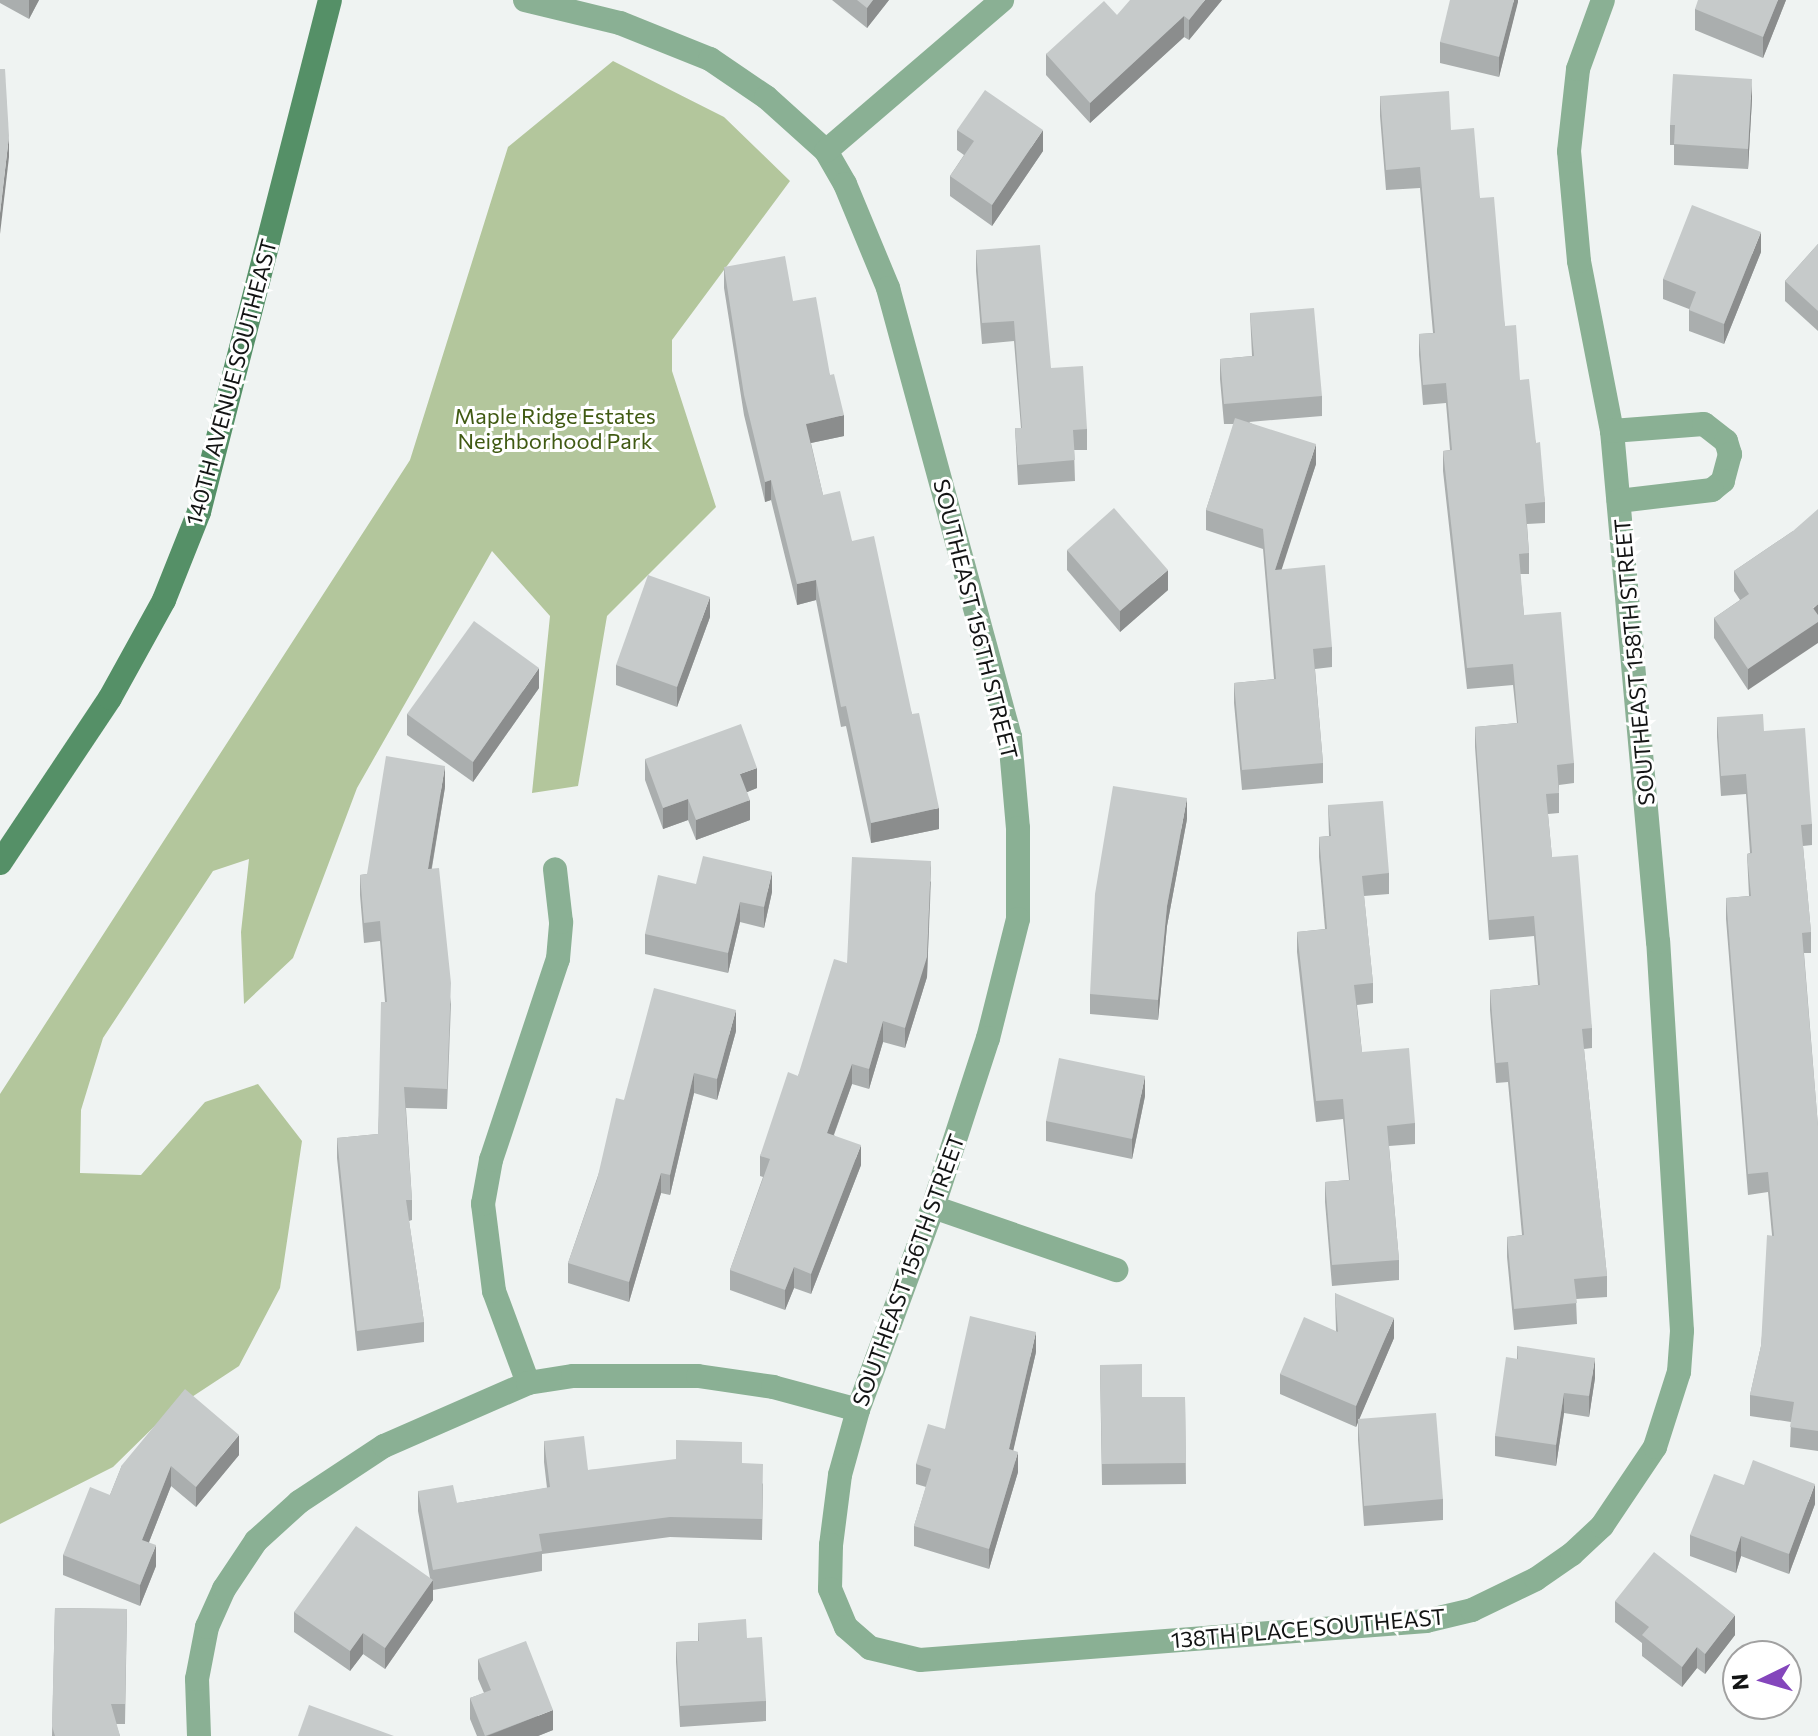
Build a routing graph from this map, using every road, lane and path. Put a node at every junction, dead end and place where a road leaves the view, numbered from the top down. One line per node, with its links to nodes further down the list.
1 (330, 0): 8 (main road, 140TH AVENUE SOUTHEAST)
2 (525, 0): 5 (street, SOUTHEAST 156TH STREET)
3 (1002, 0): 5 (street)
4 (1603, 0): 6 (street, SOUTHEAST 158TH STREET)
5 (826, 151): 10 (street, SOUTHEAST 156TH STREET)
6 (1612, 431): 7 (street, SOUTHEAST 158TH STREET); 7 (street)
7 (1619, 501): 12 (street, SOUTHEAST 158TH STREET)
8 (0, 863)
9 (555, 869): 13 (street)
10 (933, 1207): 11 (street); 14 (street, SOUTHEAST 156TH STREET)
11 (1116, 1270)
12 (1682, 1331): 15 (street, 138TH PLACE SOUTHEAST)
13 (528, 1383): 14 (street); 16 (street)
14 (858, 1410): 15 (street, SOUTHEAST 156TH STREET)
15 (870, 1648)
16 (199, 1736)

